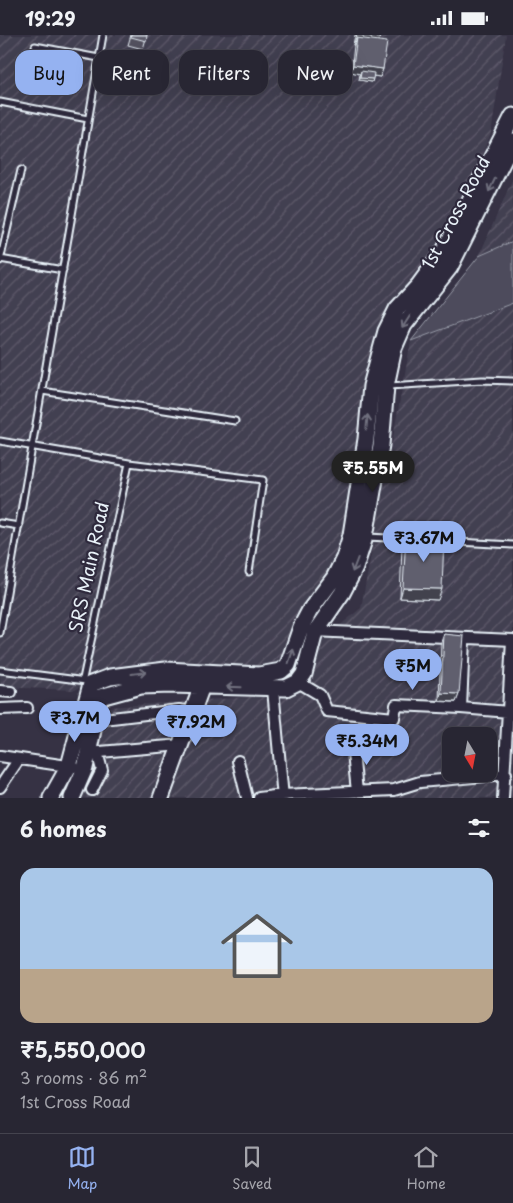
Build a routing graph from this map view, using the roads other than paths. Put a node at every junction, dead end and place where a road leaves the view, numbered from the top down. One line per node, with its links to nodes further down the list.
1 (103, 35): 3 (lane)
2 (35, 46): 4 (lane)
3 (100, 50)
4 (93, 57)
5 (93, 91): 8 (lane)
6 (0, 102): 8 (lane)
7 (513, 116): 9 (street, 1st Cross Road)
8 (88, 119): 12 (lane)
9 (508, 147): 14 (street, 1st Cross Road)
10 (21, 170): 11 (lane)
11 (0, 260): 12 (lane)
12 (63, 270): 15 (lane)
13 (513, 381): 14 (lane)
14 (378, 386): 22 (street, 1st Cross Road)
15 (42, 391): 16 (lane); 18 (lane)
16 (235, 421)
17 (0, 441): 18 (lane)
18 (33, 447): 19 (lane); 21 (lane)
19 (129, 463): 26 (lane); 33 (lane, SRS Main Road)
20 (0, 523): 21 (lane)
21 (19, 525): 27 (lane)
22 (358, 536): 23 (lane); 28 (street, 1st Cross Road)
23 (414, 540)
24 (434, 541): 25 (lane)
25 (513, 545)
26 (249, 572)
27 (3, 598): 29 (lane)
28 (308, 629): 30 (street); 33 (street, one-way to 28); 34 (street, 1st Cross Road)
29 (0, 633)
30 (464, 639): 31 (street); 41 (street)
31 (513, 640): 44 (street)
32 (0, 670): 33 (lane)
33 (87, 681): 39 (lane); 52 (street)
34 (298, 682): 36 (street); 41 (street)
35 (202, 686): 36 (street, one-way to 35); 39 (street); 43 (street)
36 (273, 689): 59 (street)
37 (0, 691): 38 (street)
38 (11, 692)
39 (100, 697): 45 (street)
40 (27, 708): 42 (street)
41 (460, 708): 44 (street)
42 (0, 709)
43 (192, 712): 45 (street); 47 (street)
44 (509, 712): 54 (street)
45 (95, 720): 48 (street)
46 (352, 742): 56 (street)
47 (181, 745): 48 (street); 61 (street)
48 (93, 753): 53 (street); 57 (street)
49 (0, 756): 50 (street)
50 (19, 759): 52 (street); 55 (street)
51 (238, 761): 62 (street)
52 (69, 766): 53 (street); 60 (street)
53 (85, 768): 57 (street)
54 (506, 774): 58 (street); 64 (street)
55 (0, 787)
56 (357, 792): 58 (street); 59 (street)
57 (84, 793)
58 (394, 794)
59 (283, 796): 63 (street)
60 (51, 798)
61 (161, 798)
62 (247, 798)
63 (258, 798)
64 (503, 798)

